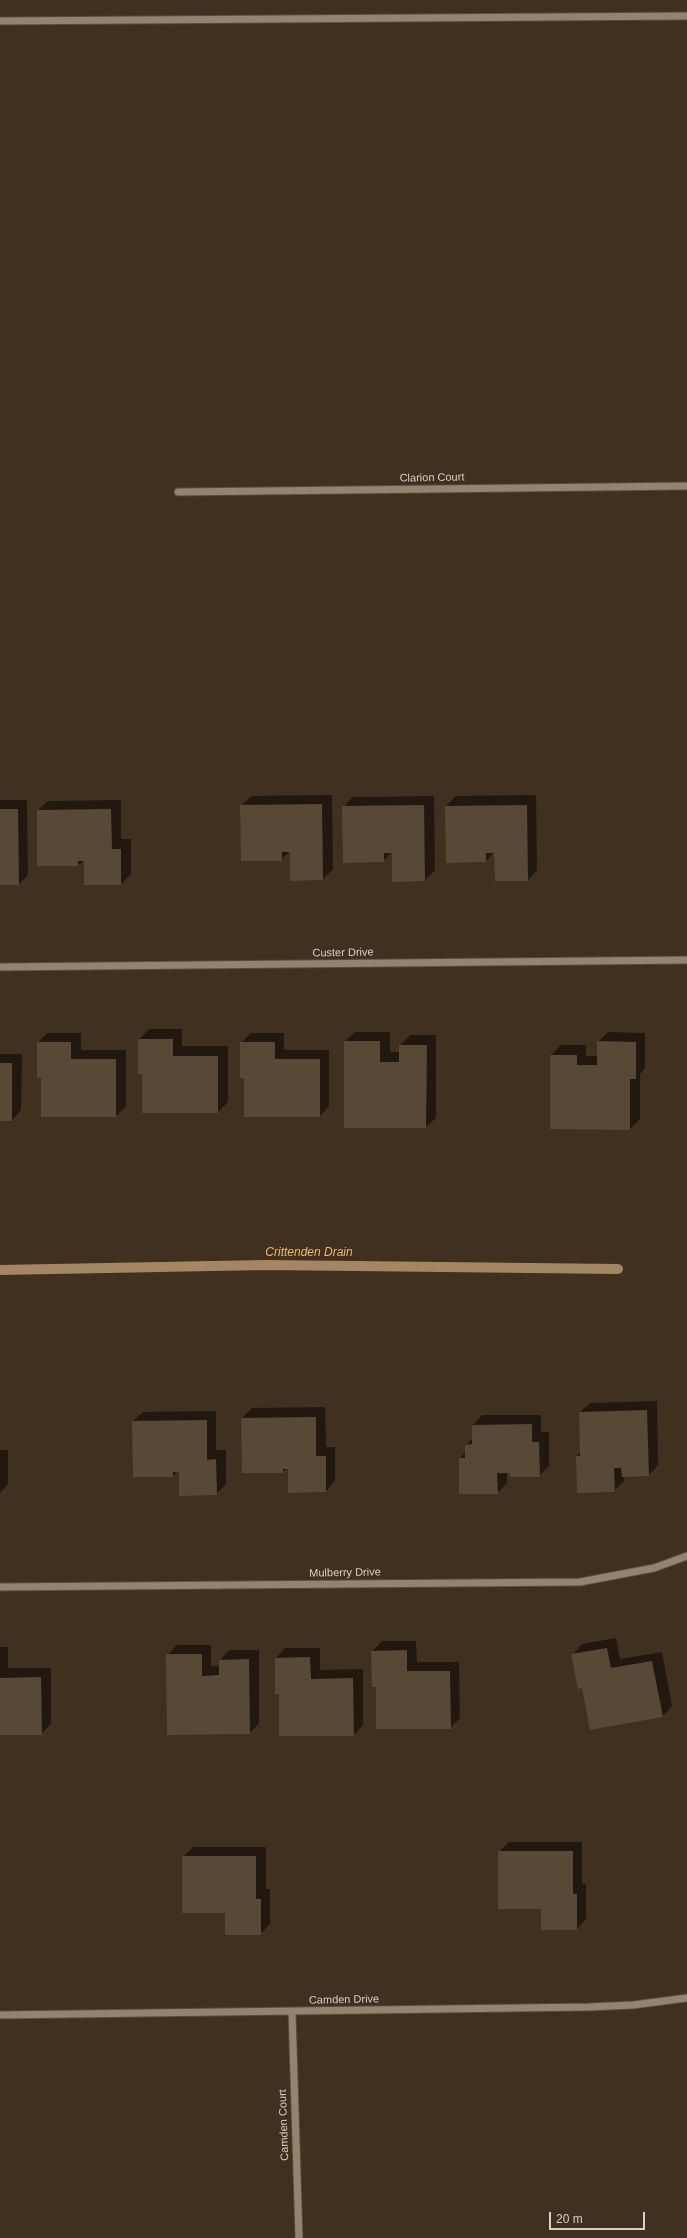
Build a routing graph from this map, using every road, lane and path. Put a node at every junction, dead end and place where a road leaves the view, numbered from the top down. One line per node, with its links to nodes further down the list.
1 (687, 16): 2 (street)
2 (0, 20)
3 (687, 486): 4 (street, Clarion Court)
4 (178, 492)
5 (687, 960): 6 (street, Custer Drive)
6 (0, 967)
7 (687, 1556): 8 (street, Mulberry Drive)
8 (0, 1587)
9 (687, 1998): 10 (street, Camden Drive)
10 (292, 2012): 11 (street, Camden Drive); 12 (street, Camden Court)
11 (0, 2016)
12 (299, 2238)

